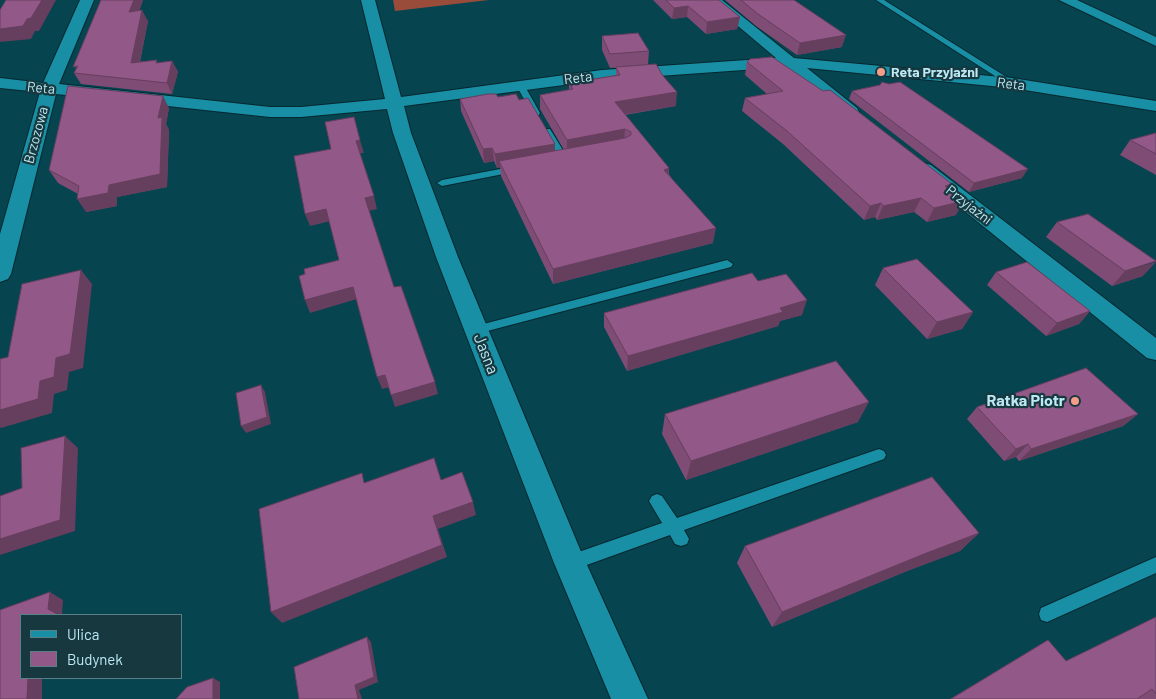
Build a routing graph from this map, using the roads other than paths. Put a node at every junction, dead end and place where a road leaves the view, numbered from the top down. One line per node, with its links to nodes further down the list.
1 (87, 0): 11 (street, Brzozowa)
2 (368, 0): 12 (street, Jasna)
3 (714, 0): 7 (street)
4 (879, 0): 8 (lane)
5 (1066, 0): 6 (street)
6 (1156, 42)
7 (787, 62): 8 (street, Reta); 10 (street, Reta); 14 (street)
8 (1012, 83): 13 (street, Reta)
9 (0, 84): 11 (street, Reta)
10 (520, 85): 12 (street, Reta); 16 (lane)
11 (49, 88): 12 (street, Reta); 20 (street, Brzozowa)
12 (394, 102): 21 (street, Jasna)
13 (1156, 106)
14 (869, 126)
15 (908, 157): 22 (street, Przyjaźni)
16 (563, 160)
17 (526, 167): 18 (lane)
18 (442, 183)
19 (727, 264): 21 (lane)
20 (0, 274)
21 (476, 330): 26 (street, Jasna)
22 (1156, 351)
23 (879, 455): 25 (lane)
24 (657, 502): 25 (lane)
25 (678, 533): 26 (lane)
26 (570, 563): 29 (street, Jasna)
27 (1156, 565): 28 (lane)
28 (1047, 614)
29 (630, 699)

